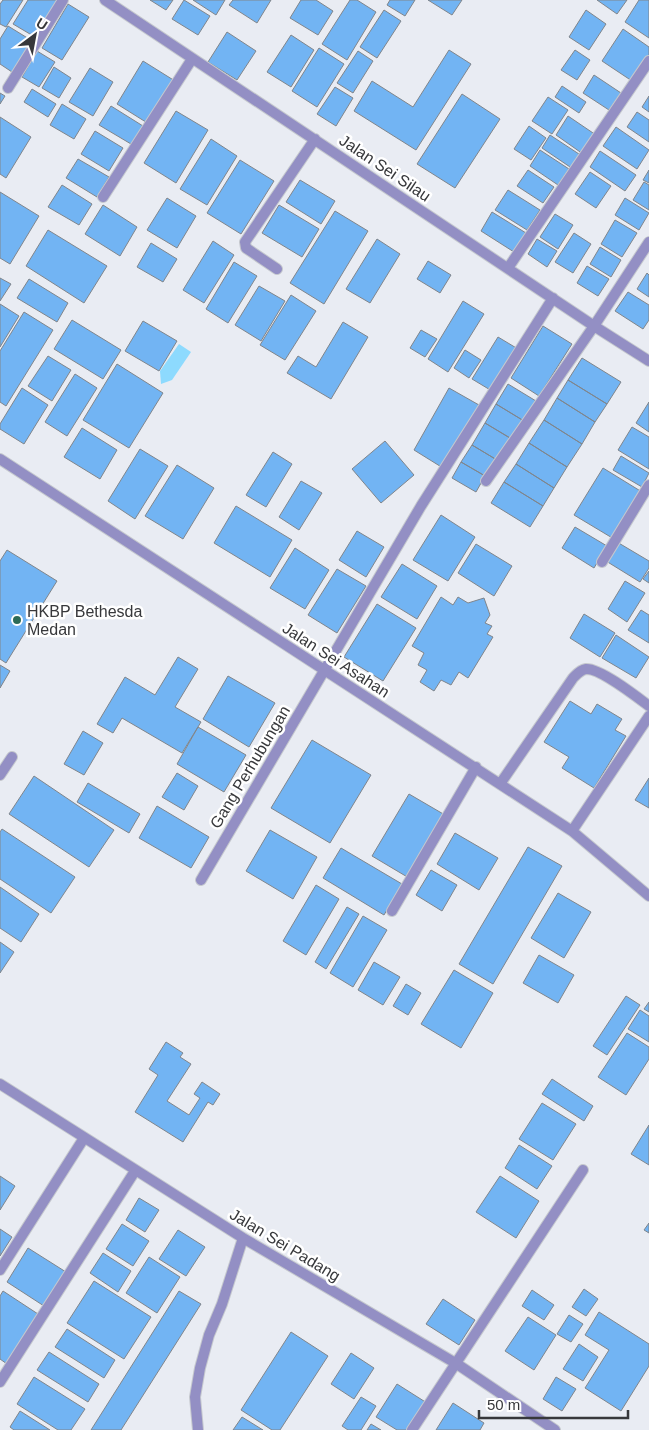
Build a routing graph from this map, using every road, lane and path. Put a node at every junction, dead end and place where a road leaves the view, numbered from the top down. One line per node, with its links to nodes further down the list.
1 (63, 0): 5 (street)
2 (105, 0): 3 (street, Jalan Sei Silau)
3 (192, 59): 6 (street, Jalan Sei Silau); 7 (street)
4 (649, 61): 9 (street)
5 (8, 88)
6 (315, 139): 9 (street, Jalan Sei Silau); 10 (street)
7 (103, 197)
8 (649, 242): 12 (street)
9 (508, 268): 11 (street, Jalan Sei Silau)
10 (277, 269)
11 (553, 298): 12 (street, Jalan Sei Silau); 18 (street, Gang Perhubungan)
12 (594, 326): 13 (street, Jalan Sei Silau); 15 (street)
13 (649, 361)
14 (0, 459): 18 (street, Jalan Sei Asahan)
15 (486, 481)
16 (649, 485): 17 (street)
17 (602, 562)
18 (325, 670): 22 (street, Jalan Sei Asahan); 26 (street, Gang Perhubungan)
19 (649, 706): 24 (street)
20 (649, 716): 25 (street)
21 (12, 757): 23 (street)
22 (476, 767): 24 (street, Jalan Sei Asahan); 28 (street)
23 (0, 775)
24 (500, 784): 25 (street, Jalan Sei Asahan)
25 (572, 831): 27 (street, Jalan Sei Asahan)
26 (201, 880)
27 (649, 896)
28 (392, 911)
29 (0, 1084): 30 (street, Jalan Sei Padang)
30 (84, 1138): 31 (street, Jalan Sei Padang); 34 (street)
31 (135, 1170): 33 (street, Jalan Sei Padang); 36 (street)
32 (583, 1170): 35 (street)
33 (243, 1238): 35 (street, Jalan Sei Padang); 37 (street)
34 (0, 1270)
35 (457, 1364): 38 (street); 39 (street, Jalan Sei Padang)
36 (0, 1382)
37 (198, 1430)
38 (412, 1430)
39 (555, 1430)

